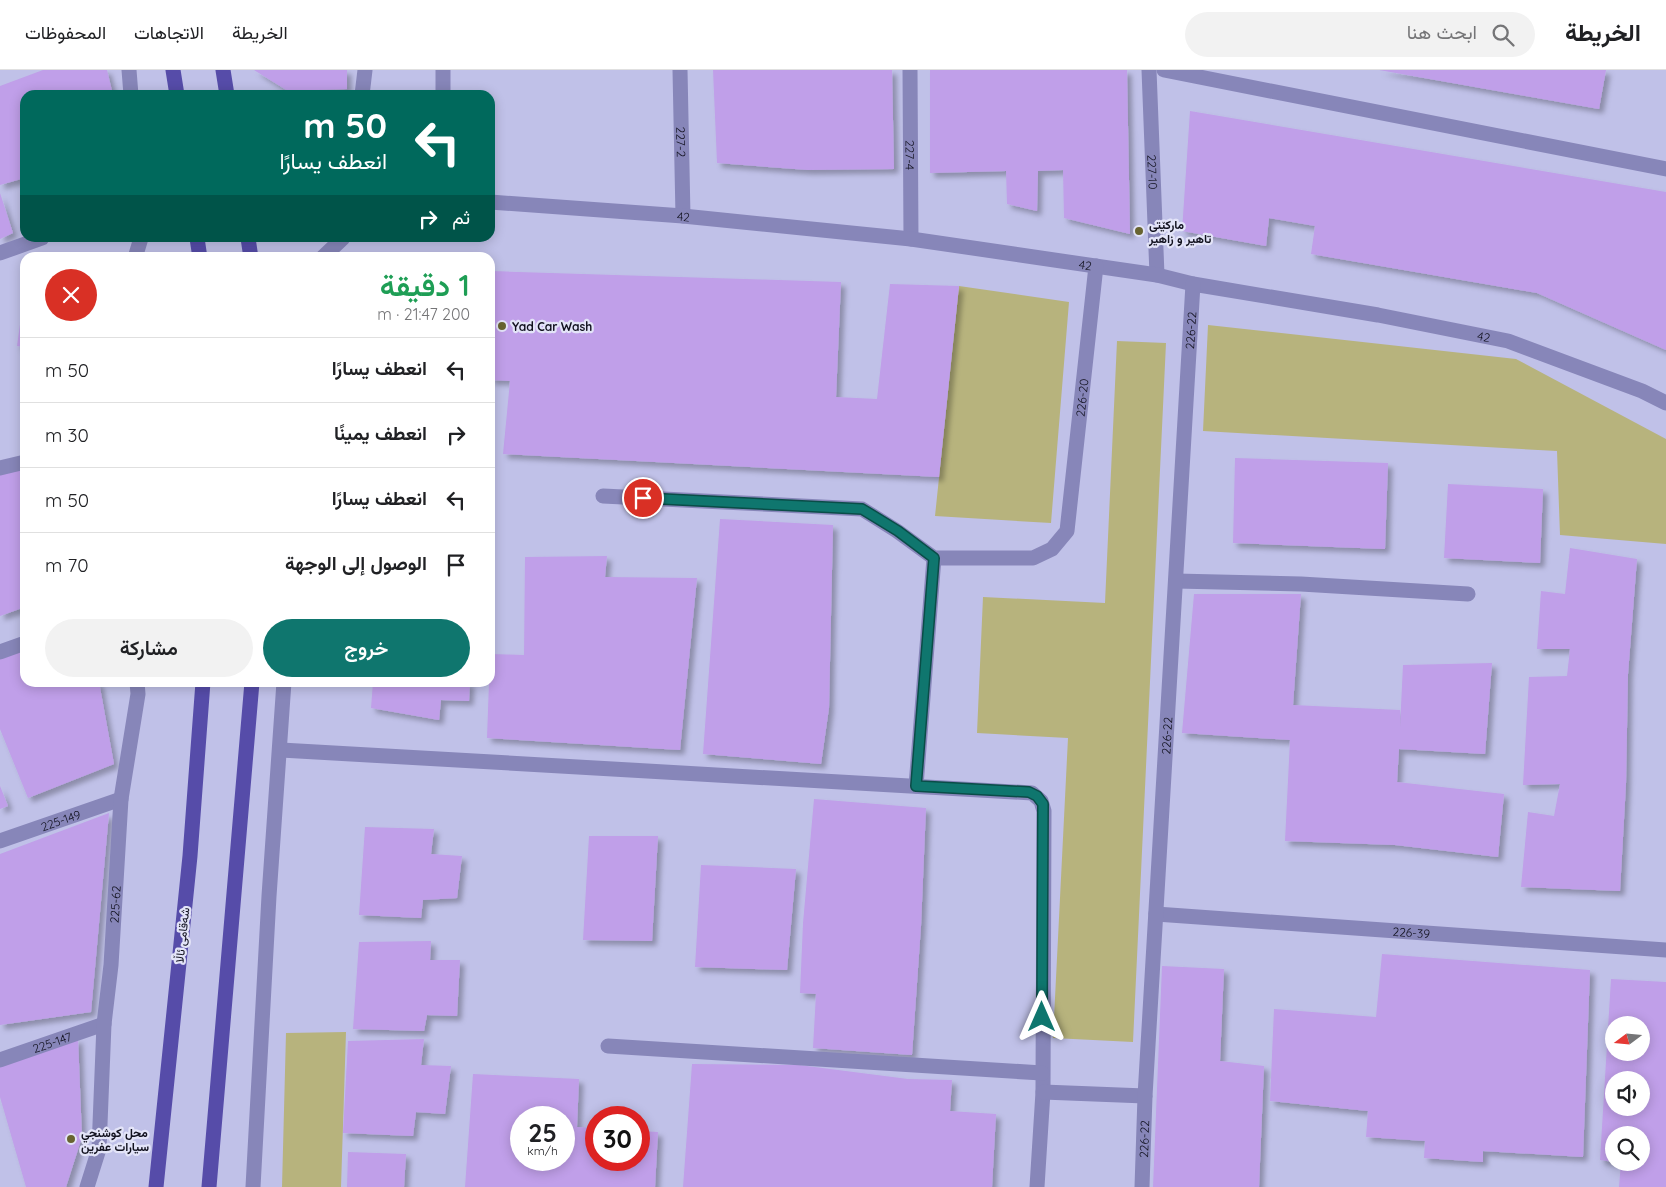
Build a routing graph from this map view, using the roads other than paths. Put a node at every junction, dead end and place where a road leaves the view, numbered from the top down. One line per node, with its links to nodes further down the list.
1 (128, 70): 10 (street)
2 (173, 70): 11 (main road)
3 (223, 70): 12 (main road)
4 (365, 70): 13 (street)
5 (443, 70): 14 (street)
6 (680, 70): 17 (street, 227-2)
7 (910, 70): 18 (street, 227-4)
8 (1149, 70): 24 (street, 227-10)
9 (1164, 70): 15 (street)
10 (130, 90)
11 (175, 90)
12 (226, 90)
13 (363, 90)
14 (443, 90)
15 (1666, 169)
16 (495, 202): 17 (street, 42)
17 (683, 216): 18 (street, 42)
18 (911, 239): 23 (street, 42)
19 (31, 242): 22 (street)
20 (339, 242): 21 (street)
21 (328, 252)
22 (0, 253)
23 (1096, 266): 24 (street, 42); 30 (street, 226-20)
24 (1157, 275): 25 (street, 42)
25 (1193, 284): 26 (street, 42); 31 (street, 226-22)
26 (1666, 403)
27 (20, 463): 28 (street)
28 (0, 468)
29 (603, 496): 30 (street)
30 (934, 558): 40 (street)
31 (1176, 581): 32 (street); 43 (street, 226-22)
32 (1468, 594)
33 (20, 646): 34 (street)
34 (0, 652)
35 (137, 687): 41 (street, 225-62)
36 (203, 687): 52 (main road, شه‌قامی ئاڵا)
37 (252, 687): 53 (main road)
38 (284, 687): 39 (street)
39 (280, 750): 40 (street); 54 (street)
40 (916, 786): 48 (street)
41 (121, 799): 42 (street, 225-149); 45 (street, 225-62)
42 (0, 841)
43 (1156, 914): 44 (street, 226-39); 50 (street, 226-22)
44 (1666, 950)
45 (104, 1024): 47 (street, 225-147); 51 (street, 225-62)
46 (608, 1046): 48 (street)
47 (0, 1060)
48 (1042, 1073): 49 (street)
49 (1043, 1092): 50 (street); 55 (street)
50 (1145, 1096): 56 (street, 226-22)
51 (86, 1187)
52 (156, 1187)
53 (209, 1187)
54 (253, 1187)
55 (1037, 1187)
56 (1142, 1187)

